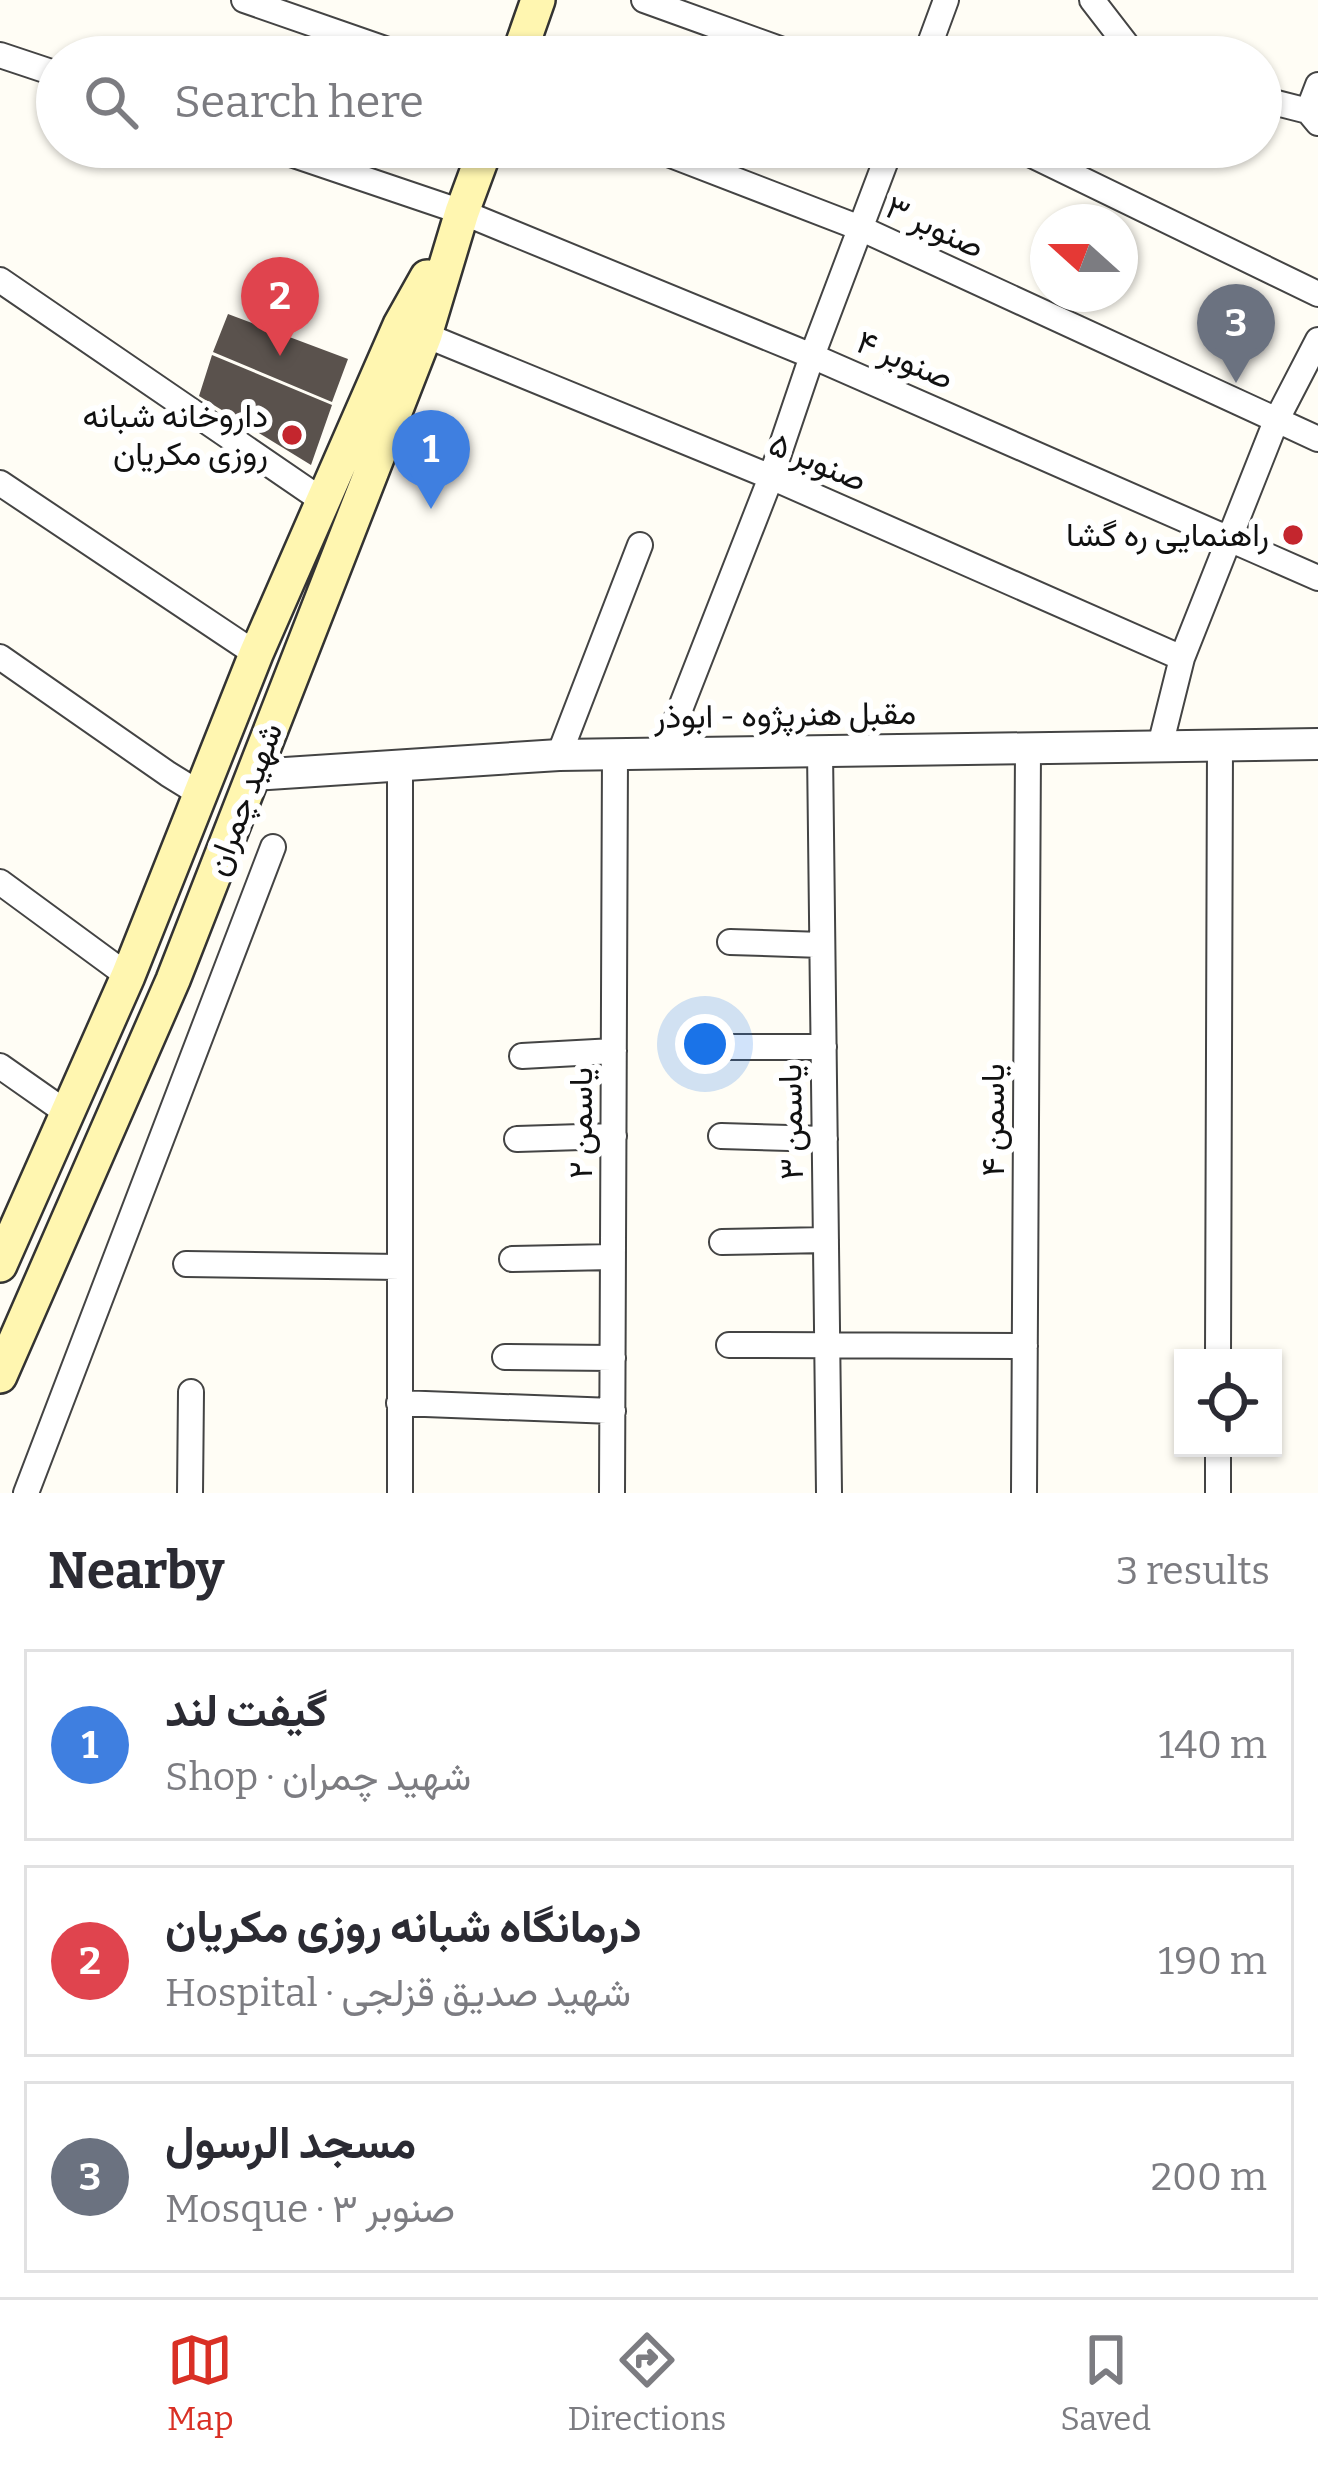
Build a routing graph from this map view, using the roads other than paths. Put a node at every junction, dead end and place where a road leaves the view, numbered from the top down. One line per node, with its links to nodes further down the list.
1 (244, 0): 6 (street)
2 (538, 0): 7 (main road)
3 (644, 0): 8 (street)
4 (946, 0): 9 (street)
5 (1092, 0): 10 (street)
6 (348, 36)
7 (525, 36)
8 (744, 36)
9 (933, 36)
10 (1120, 36)
11 (0, 55): 12 (street)
12 (36, 67)
13 (1318, 85): 15 (street)
14 (1282, 106): 15 (street)
15 (1313, 117)
16 (332, 168): 21 (street, صنوبر ۴)
17 (478, 168): 21 (main road, شهید چمران)
18 (704, 168): 22 (street, صنوبر ۳)
19 (883, 168): 22 (street)
20 (1058, 168): 24 (street)
21 (462, 212): 25 (main road, شهید چمران); 27 (street, صنوبر ۴); 32 (main road, شهید چمران)
22 (860, 229): 27 (street); 28 (street, صنوبر ۳)
23 (0, 280): 32 (street)
24 (1318, 294)
25 (425, 335): 30 (street, صنوبر ۵); 48 (main road, شهید چمران)
26 (1318, 340): 28 (street)
27 (812, 356): 30 (street); 33 (street, صنوبر ۴)
28 (1276, 421): 29 (street, صنوبر ۳); 33 (street)
29 (1318, 440)
30 (771, 477): 38 (street, صنوبر ۵); 44 (street)
31 (0, 483): 36 (street)
32 (323, 501): 36 (main road, شهید چمران)
33 (1231, 538): 35 (street, صنوبر ۴); 38 (street)
34 (640, 545): 45 (street)
35 (1318, 578)
36 (256, 653): 49 (main road, شهید چمران)
37 (0, 658): 49 (street)
38 (1182, 658): 40 (street)
39 (1318, 744): 41 (street, مقبل هنرپژوه - ابوذر)
40 (1160, 746): 41 (street, مقبل هنرپژوه - ابوذر); 42 (street, مقبل هنرپژوه - ابوذر)
41 (1220, 746): 76 (street)
42 (1028, 748): 43 (street, مقبل هنرپژوه - ابوذر); 75 (street, یاسمن ۴)
43 (820, 751): 44 (street, مقبل هنرپژوه - ابوذر); 53 (street, یاسمن ۳)
44 (663, 753): 46 (street, مقبل هنرپژوه - ابوذر)
45 (559, 754): 46 (street, مقبل هنرپژوه - ابوذر); 47 (street, مقبل هنرپژوه - ابوذر)
46 (615, 754): 57 (street, یاسمن ۲)
47 (400, 766): 48 (street, مقبل هنرپژوه - ابوذر); 72 (street)
48 (253, 775): 79 (main road, شهید چمران)
49 (202, 795): 54 (main road, شهید چمران)
50 (272, 847): 84 (street)
51 (0, 882): 54 (street)
52 (730, 942): 53 (street)
53 (822, 945): 56 (street, یاسمن ۳)
54 (128, 976): 60 (main road, شهید چمران)
55 (718, 1047): 56 (street)
56 (824, 1047): 64 (street, یاسمن ۳)
57 (614, 1051): 58 (street); 61 (street, یاسمن ۲)
58 (522, 1056)
59 (0, 1066): 60 (street)
60 (67, 1113): 65 (main road, شهید چمران)
61 (614, 1136): 63 (street); 68 (street, یاسمن ۲)
62 (721, 1136): 64 (street)
63 (517, 1139)
64 (825, 1139): 66 (street, یاسمن ۳)
65 (8, 1221): 71 (main road, شهید چمران)
66 (826, 1240): 67 (street); 74 (street, یاسمن ۳)
67 (722, 1242)
68 (613, 1257): 69 (street); 78 (street, یاسمن ۲)
69 (512, 1259)
70 (186, 1264): 72 (street)
71 (0, 1265)
72 (400, 1267): 81 (street)
73 (729, 1346): 74 (street)
74 (827, 1346): 75 (street); 88 (street, یاسمن ۳)
75 (1025, 1346): 89 (street, یاسمن ۴)
76 (1218, 1349)
77 (505, 1357): 78 (street)
78 (613, 1358): 82 (street, یاسمن ۲)
79 (0, 1376)
80 (191, 1392): 85 (street)
81 (399, 1403): 82 (street); 86 (street)
82 (613, 1411): 87 (street, یاسمن ۲)
83 (1218, 1457): 90 (street)
84 (26, 1493)
85 (190, 1493)
86 (400, 1493)
87 (612, 1493)
88 (829, 1493)
89 (1024, 1493)
90 (1218, 1493)

